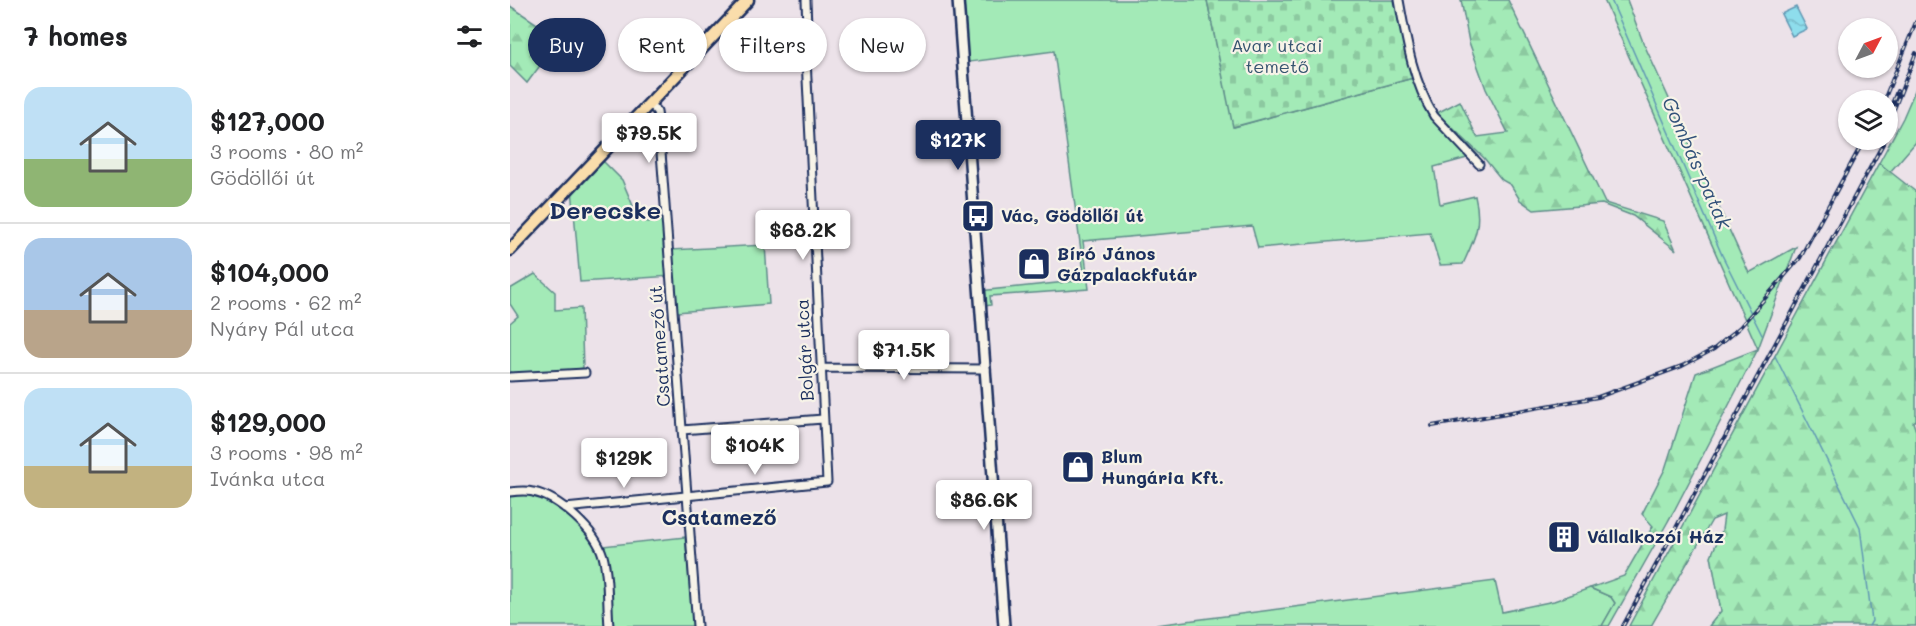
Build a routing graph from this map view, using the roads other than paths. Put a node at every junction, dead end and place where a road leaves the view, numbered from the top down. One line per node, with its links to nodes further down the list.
1 (748, 0): 5 (main road)
2 (806, 0): 8 (street, Bolgár utca)
3 (958, 0): 9 (main road)
4 (1399, 0): 6 (street)
5 (649, 103): 7 (main road); 13 (street, Csatamező út)
6 (1479, 164)
7 (510, 250)
8 (821, 368): 9 (street); 12 (street, Bolgár utca)
9 (986, 369): 19 (main road)
10 (585, 373): 11 (street)
11 (510, 377)
12 (824, 419): 13 (street); 15 (street, Bolgár utca)
13 (682, 430): 15 (street, Csatamező út)
14 (510, 492): 16 (street)
15 (686, 495): 16 (street); 18 (street, Csatamező út)
16 (565, 508): 17 (street)
17 (609, 626)
18 (697, 626)
19 (1004, 626)

